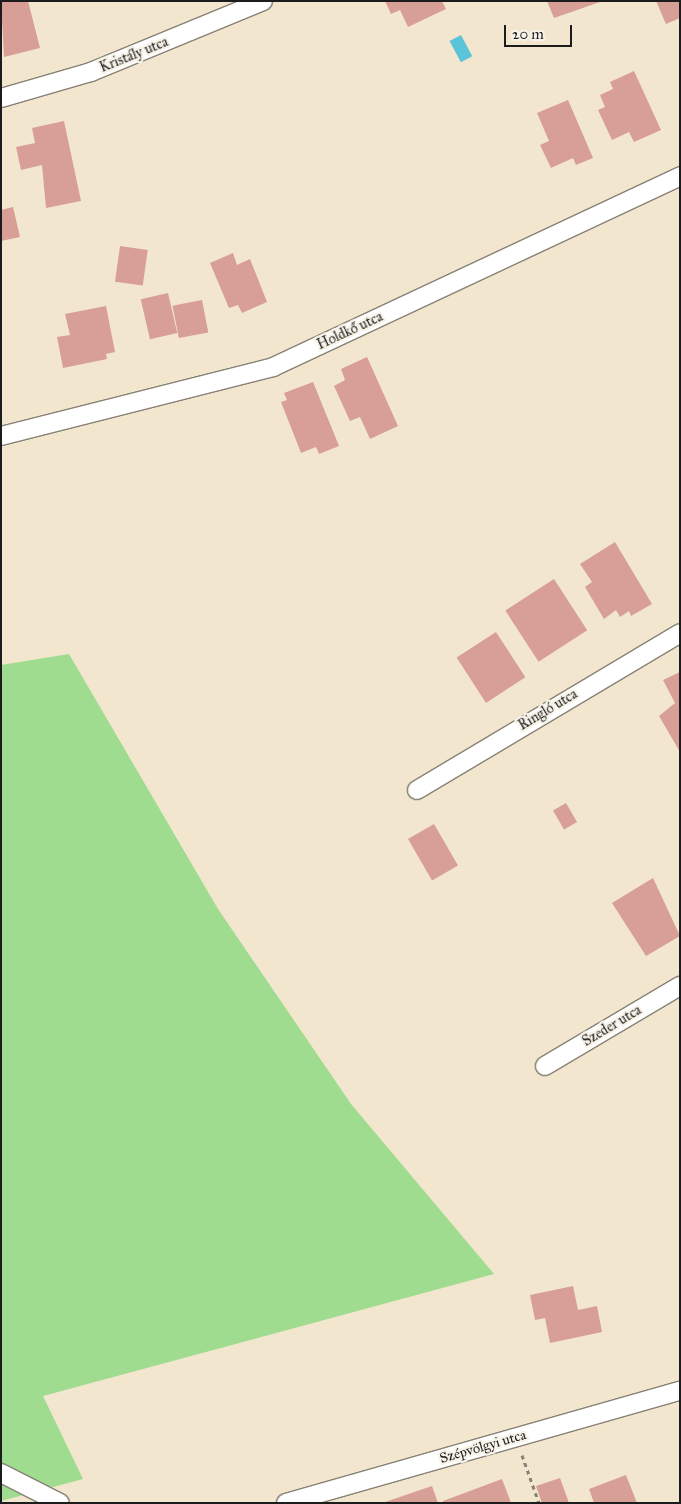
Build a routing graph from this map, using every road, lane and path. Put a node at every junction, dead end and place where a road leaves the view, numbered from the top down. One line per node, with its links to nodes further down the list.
1 (263, 1): 2 (street, Kristály utca)
2 (1, 98)
3 (680, 176): 4 (street, Holdkő utca)
4 (1, 436)
5 (680, 633): 6 (street, Ringló utca)
6 (418, 790)
7 (680, 986): 8 (street, Szeder utca)
8 (545, 1066)
9 (680, 1391): 10 (street, Szépvölgyi utca)
10 (517, 1438): 13 (street, Szépvölgyi utca); 14 (path)
11 (1, 1473): 12 (street)
12 (60, 1503)
13 (286, 1503)
14 (539, 1503)

